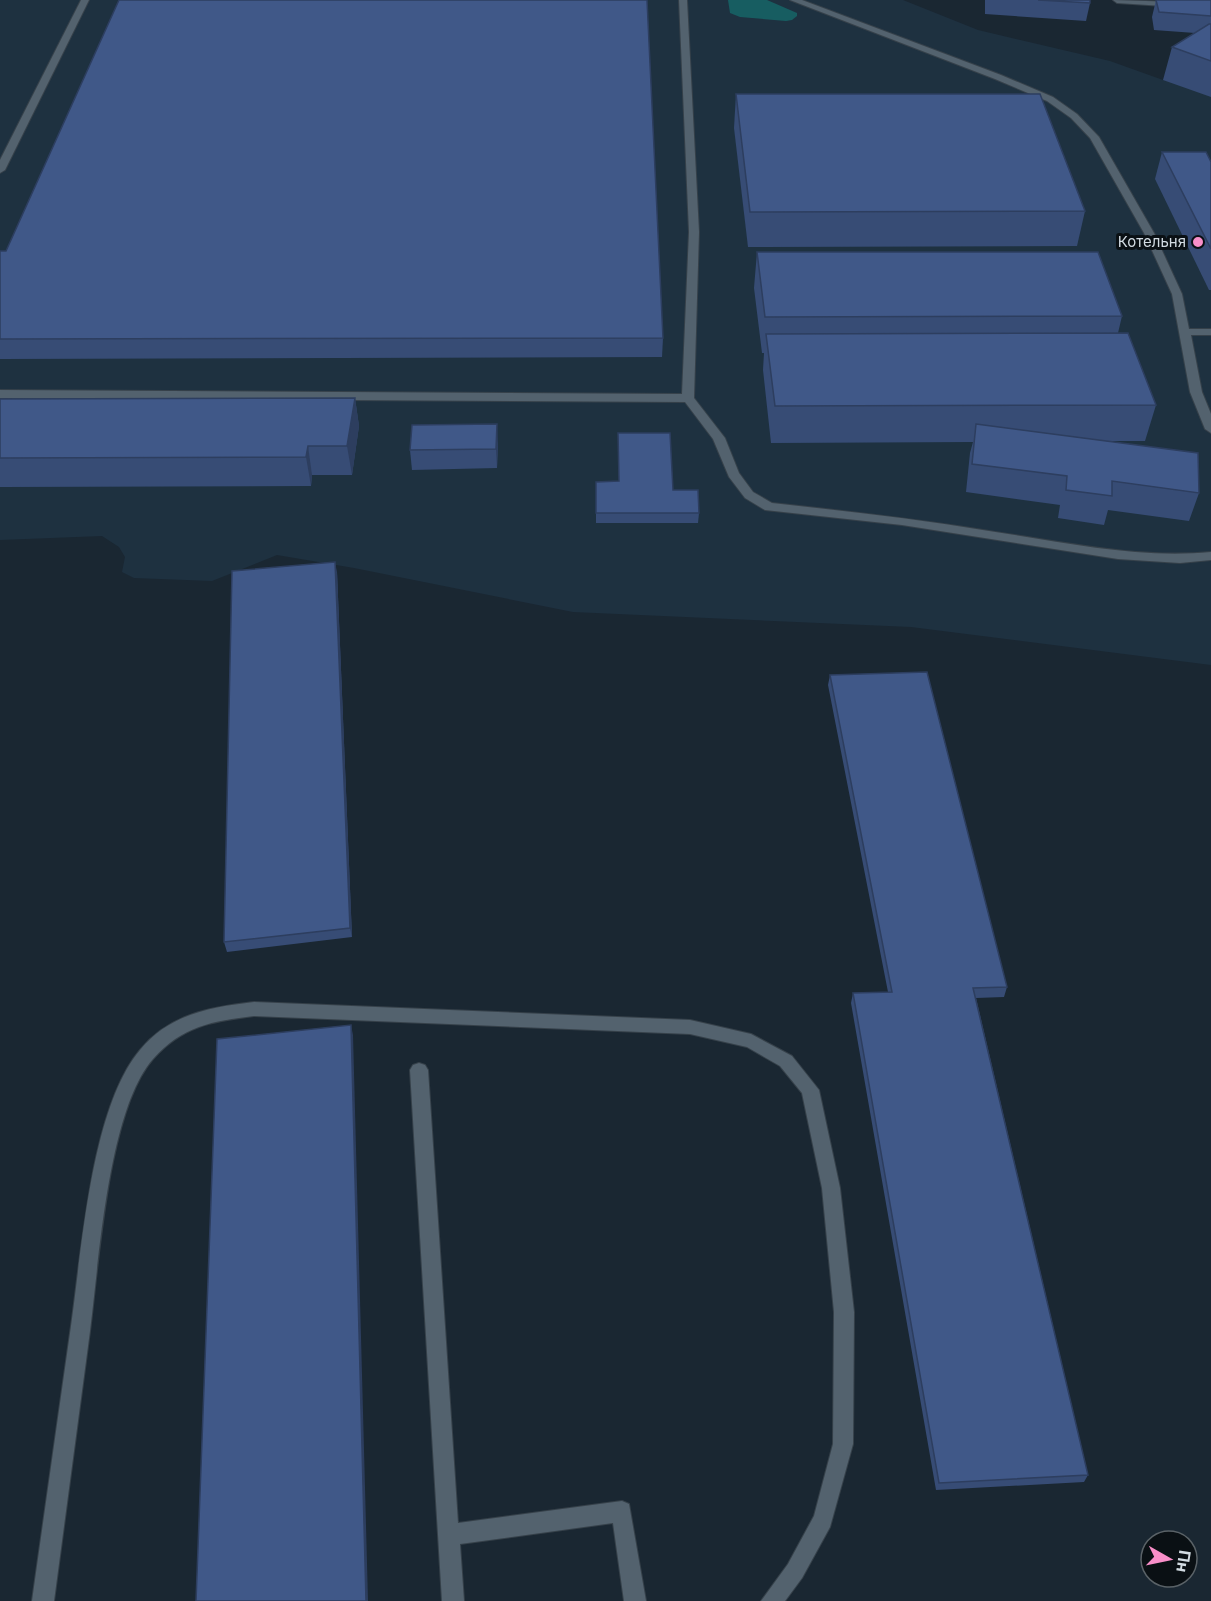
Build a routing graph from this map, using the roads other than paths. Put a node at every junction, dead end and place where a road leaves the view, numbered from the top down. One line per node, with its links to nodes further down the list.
1 (85, 0): 6 (lane)
2 (683, 0): 10 (lane)
3 (795, 0): 7 (lane)
4 (1118, 0): 5 (lane)
5 (1211, 6)
6 (0, 170)
7 (1184, 332): 8 (lane); 11 (lane)
8 (1211, 332)
9 (0, 394): 10 (lane)
10 (688, 398): 12 (lane)
11 (1211, 429)
12 (1211, 556)
13 (419, 1070): 14 (lane)
14 (449, 1535): 16 (lane); 17 (lane)
15 (43, 1601): 18 (lane)
16 (453, 1601)
17 (635, 1601)
18 (772, 1601)

